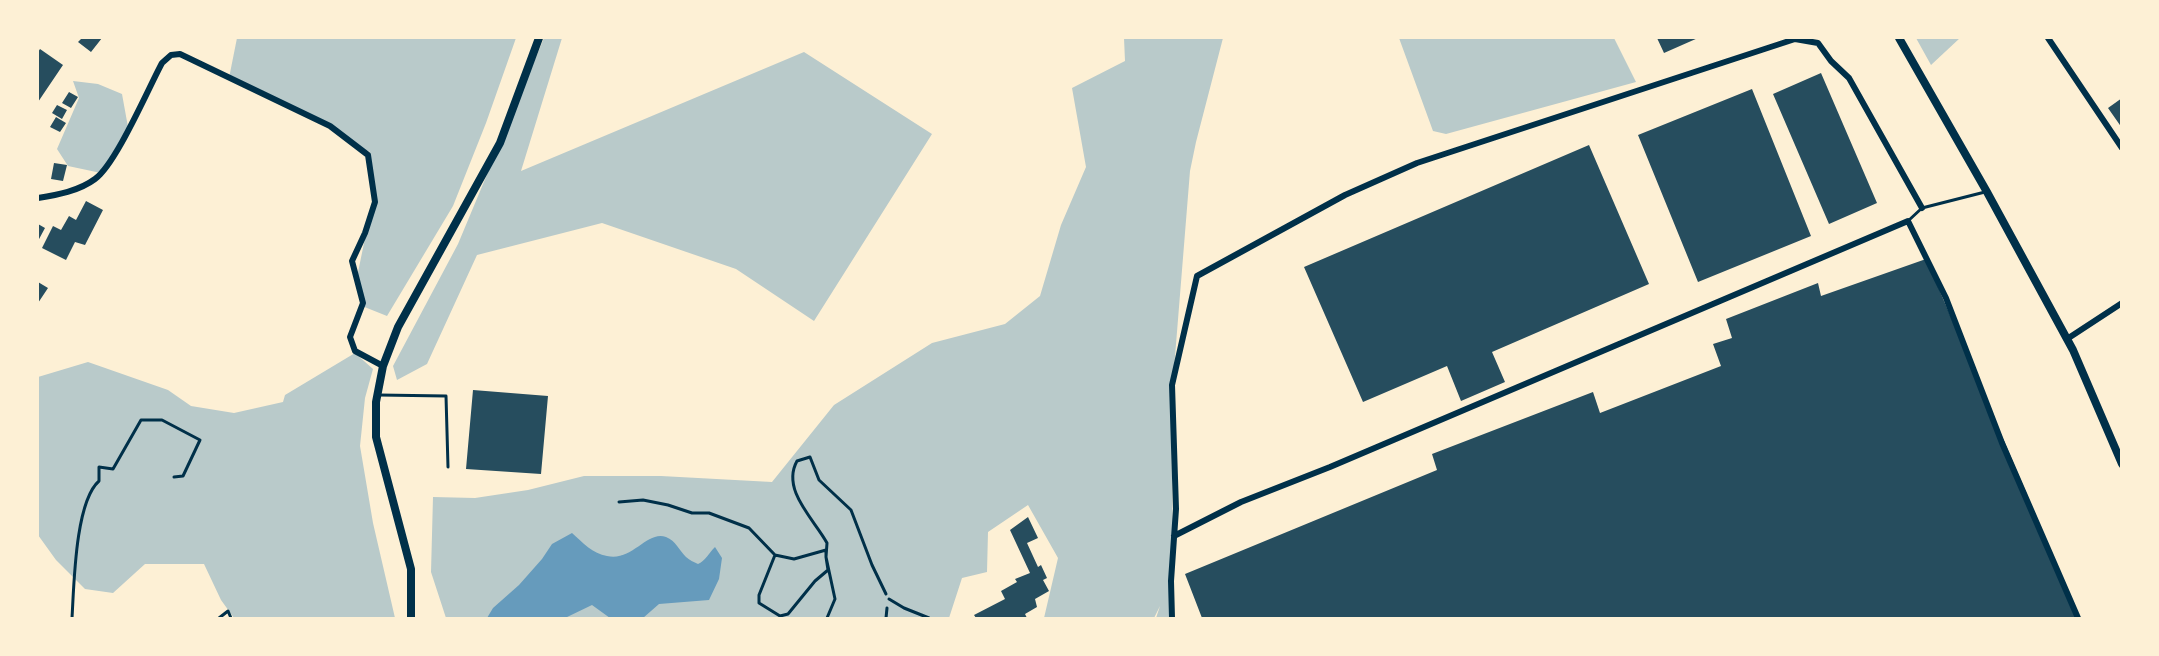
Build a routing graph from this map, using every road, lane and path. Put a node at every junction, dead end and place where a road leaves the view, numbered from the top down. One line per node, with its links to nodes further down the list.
1 (538, 38): 11 (street)
2 (1899, 38): 5 (street)
3 (2048, 38): 4 (street)
4 (2121, 148)
5 (1987, 192): 7 (lane); 10 (street)
6 (38, 198): 11 (street)
7 (1922, 208): 8 (lane); 17 (street)
8 (1908, 221): 17 (street); 29 (street)
9 (2121, 303): 10 (street)
10 (2067, 339): 13 (street)
11 (383, 366): 12 (street)
12 (377, 395): 14 (lane); 25 (street)
13 (2121, 464)
14 (448, 467)
15 (174, 477): 22 (path)
16 (619, 502): 19 (path)
17 (1174, 536): 28 (street)
18 (826, 550): 19 (path); 20 (path); 21 (path)
19 (775, 555): 20 (path)
20 (828, 570): 26 (path)
21 (889, 599): 27 (lane)
22 (72, 618)
23 (219, 618): 24 (lane)
24 (231, 618)
25 (411, 618)
26 (827, 618)
27 (929, 618)
28 (1172, 618)
29 (2078, 618)

